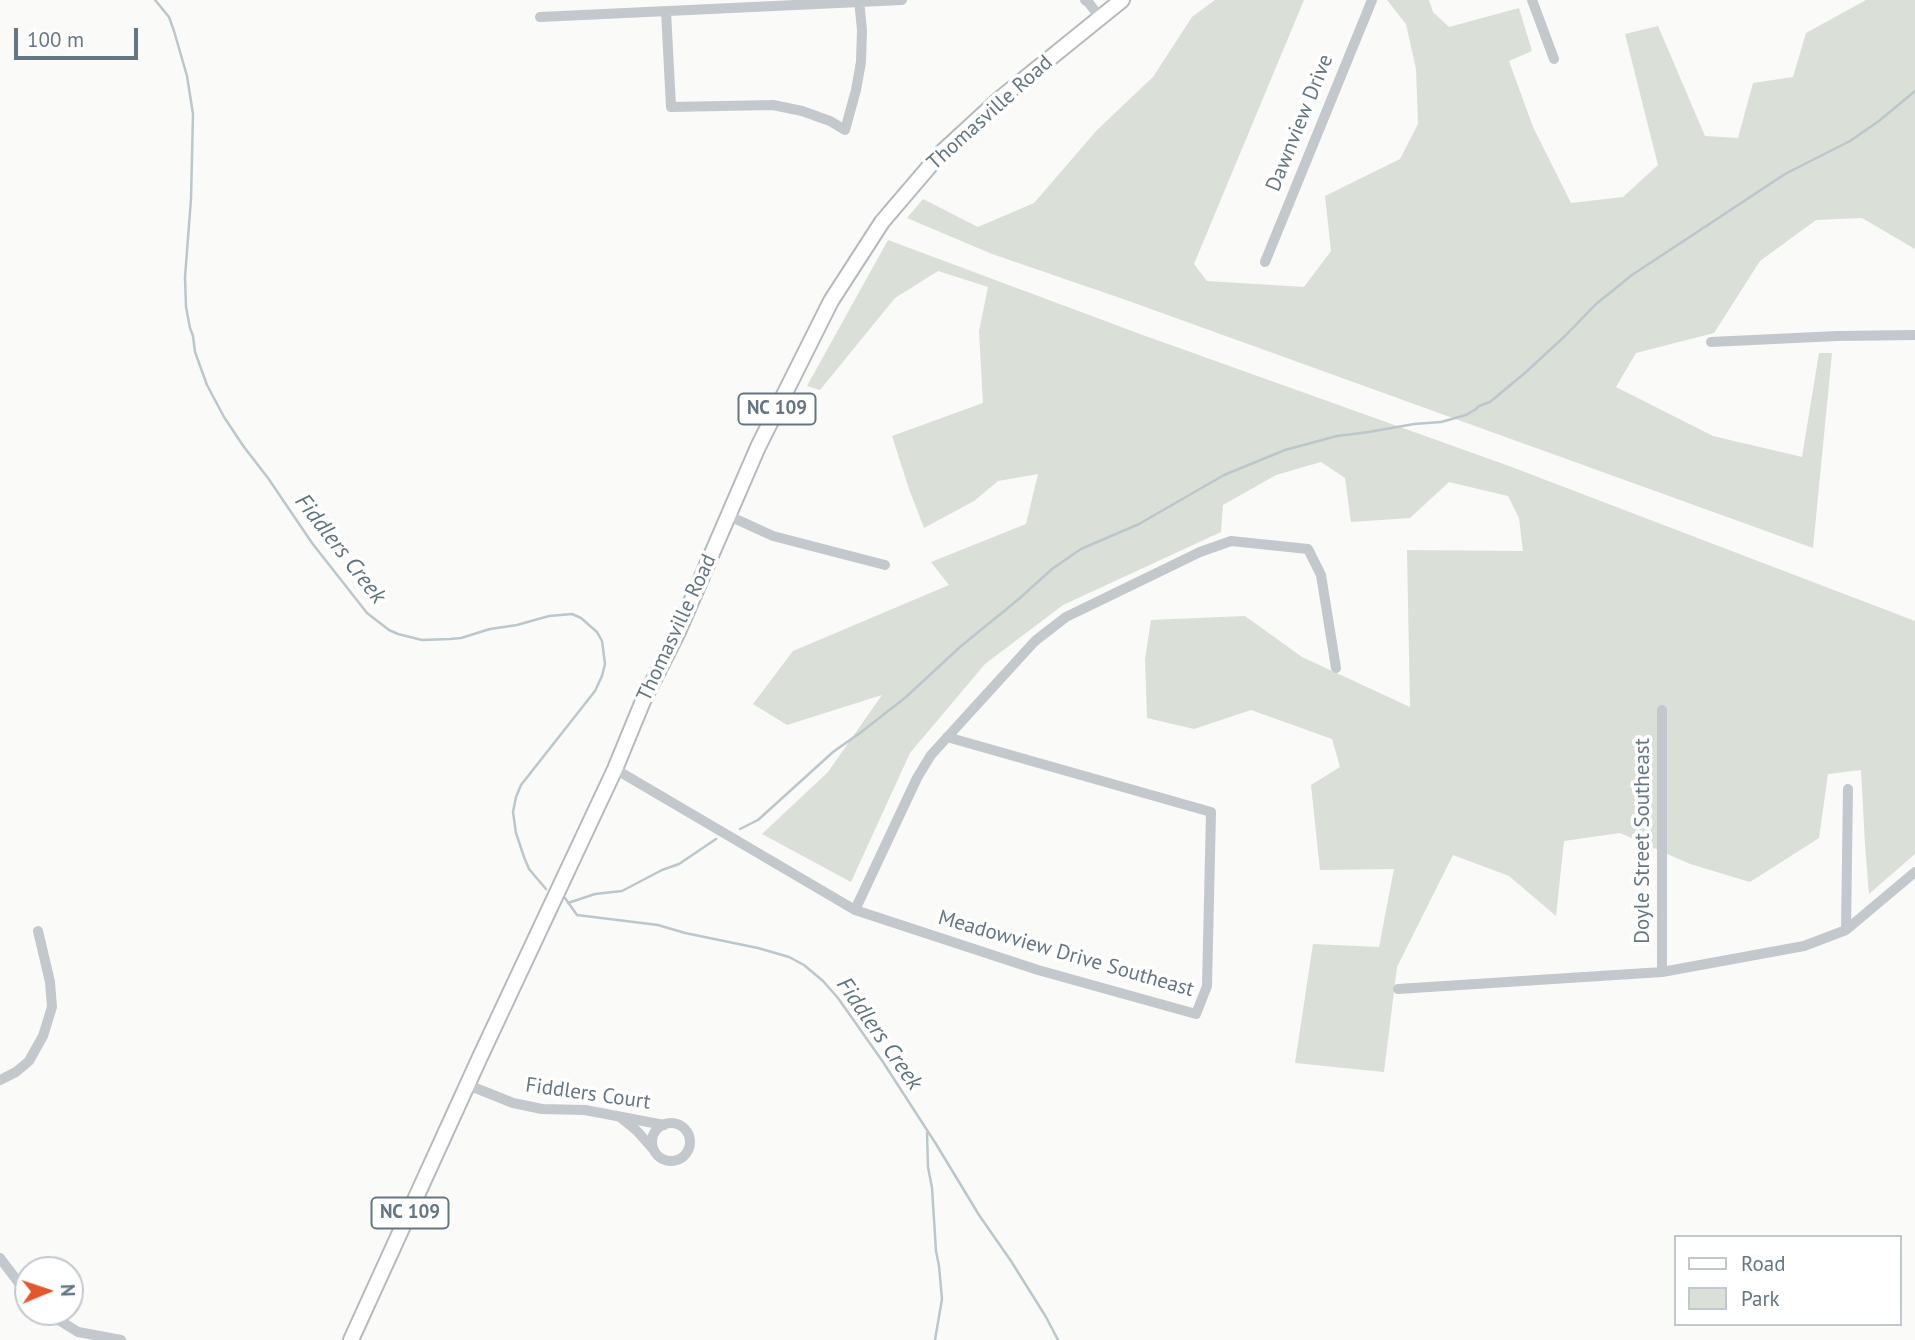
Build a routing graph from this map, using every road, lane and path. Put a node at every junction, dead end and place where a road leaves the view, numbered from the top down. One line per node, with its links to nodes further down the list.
1 (902, 0): 6 (street)
2 (1085, 0): 9 (street)
3 (1122, 0): 9 (main road, Thomasville Road / NC 109)
4 (1372, 0): 11 (street, Dawnview Drive)
5 (1532, 0): 10 (street)
6 (859, 1): 7 (street); 7 (street)
7 (666, 11): 8 (street)
8 (540, 17)
9 (1100, 18): 14 (main road, Thomasville Road / NC 109)
10 (1554, 59)
11 (1265, 261)
12 (1915, 335): 13 (street)
13 (1711, 342)
14 (727, 515): 15 (street); 19 (main road, Thomasville Road / NC 109)
15 (885, 565)
16 (1336, 668): 18 (street)
17 (1662, 710): 25 (street, Doyle Street Southeast)
18 (947, 737): 22 (street); 22 (street, Meadowview Drive Southeast)
19 (615, 769): 22 (street, Meadowview Drive Southeast); 28 (main road, Thomasville Road / NC 109)
20 (1848, 789): 23 (street)
21 (1915, 872): 23 (street)
22 (855, 910)
23 (1846, 930): 25 (street)
24 (38, 931): 27 (street)
25 (1662, 972): 26 (street)
26 (1398, 989)
27 (0, 1080)
28 (467, 1085): 29 (street, Fiddlers Court); 36 (main road, Thomasville Road / NC 109)
29 (620, 1117): 30 (street, Fiddlers Court); 31 (street)
30 (664, 1125): 31 (street, Fiddlers Court); 31 (street, Fiddlers Court)
31 (654, 1149)
32 (0, 1258): 33 (street)
33 (14, 1276)
34 (68, 1326): 35 (street)
35 (121, 1340)
36 (351, 1340)

